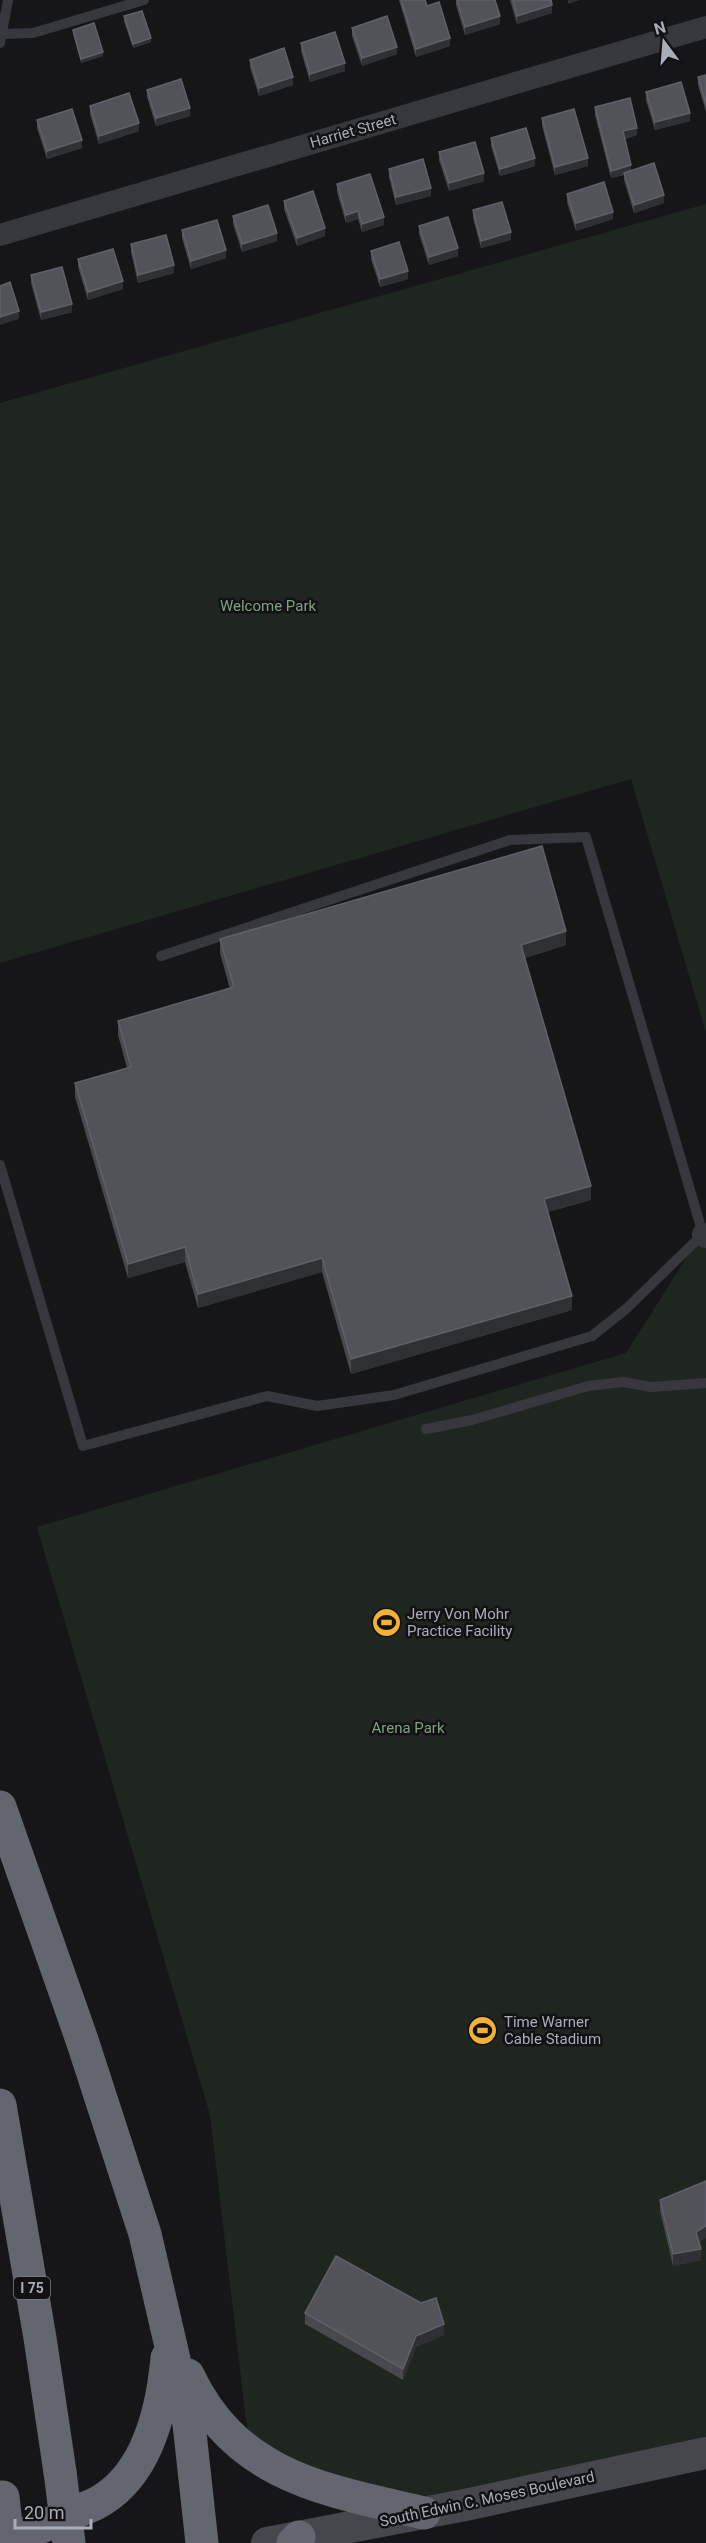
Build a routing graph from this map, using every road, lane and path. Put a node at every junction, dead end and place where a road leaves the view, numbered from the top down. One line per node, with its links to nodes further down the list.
1 (8, 0): 4 (lane)
2 (144, 0): 4 (lane)
3 (706, 27): 5 (street, Harriet Street)
4 (1, 39)
5 (0, 235)
6 (161, 956): 8 (lane)
7 (0, 1166): 8 (lane)
8 (704, 1235)
9 (706, 1383): 10 (lane)
10 (426, 1429)
11 (0, 1807): 13 (highway)
12 (0, 2105): 20 (highway, I 75, bridge)
13 (169, 2336): 16 (highway); 18 (highway); 21 (highway)
14 (706, 2453): 16 (main road, South Edwin C. Moses Boulevard)
15 (2, 2486): 19 (highway, bridge)
16 (424, 2513): 17 (main road, South Edwin C. Moses Boulevard)
17 (296, 2540): 22 (main road, South Edwin C. Moses Boulevard)
18 (4, 2543)
19 (9, 2543)
20 (69, 2543)
21 (202, 2543)
22 (267, 2543)

